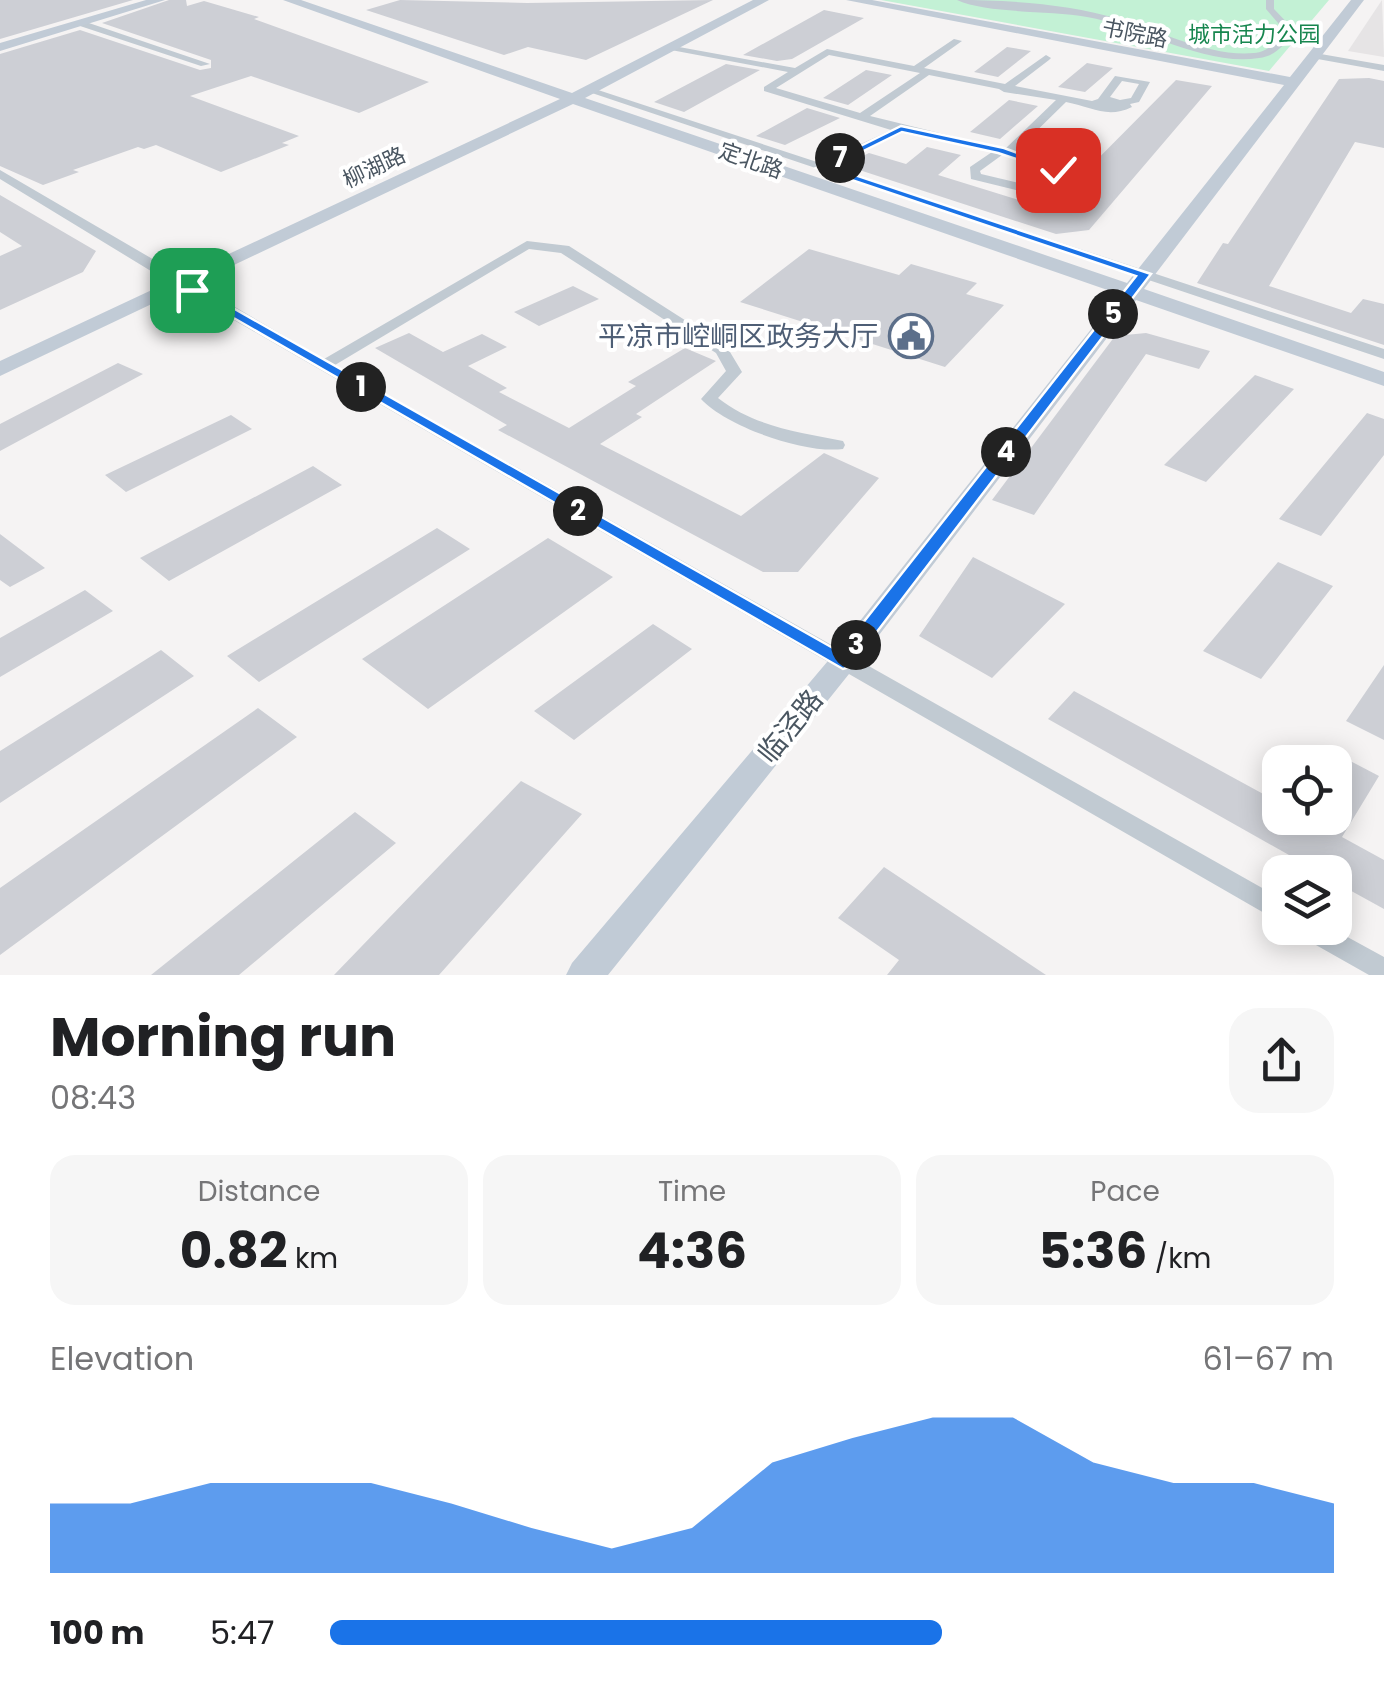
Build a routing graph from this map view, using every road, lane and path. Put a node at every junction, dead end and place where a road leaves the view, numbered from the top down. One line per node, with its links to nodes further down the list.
1 (159, 0): 9 (street)
2 (289, 0): 22 (street, 定北路)
3 (740, 0): 22 (street, 柳湖路)
4 (763, 0): 11 (street, 柳湖路)
5 (852, 0): 20 (street, 书院路)
6 (961, 0): 7 (street)
7 (1270, 0)
8 (1358, 0): 13 (street, 临泾路)
9 (80, 23): 12 (street); 15 (street)
10 (957, 41): 19 (street)
11 (680, 43): 16 (street); 18 (street); 22 (street, 柳湖路)
12 (0, 46)
13 (1315, 56): 17 (street); 20 (street, 临泾路)
14 (1046, 58): 21 (street)
15 (205, 64)
16 (808, 64): 18 (street); 19 (street)
17 (1384, 68)
18 (796, 71): 25 (street)
19 (921, 72): 21 (street); 25 (street)
20 (1293, 82): 31 (street, 临泾路)
21 (1004, 89): 23 (street)
22 (573, 93): 28 (street); 30 (street, 柳湖路); 31 (street, 定北路)
23 (1062, 100): 24 (street); 27 (street)
24 (1097, 102): 24 (street)
25 (864, 115): 26 (street)
26 (901, 129): 27 (street); 28 (street)
27 (1004, 152): 27 (street)
28 (821, 168): 31 (street)
29 (0, 174): 30 (street)
30 (173, 278): 32 (street, 柳湖路); 34 (street); 35 (street, 柳湖路)
31 (1138, 282): 33 (street); 36 (street, 定北路); 38 (street, 临泾路)
32 (0, 350)
33 (1384, 354)
34 (324, 365): 37 (street); 38 (street)
35 (0, 369)
36 (1384, 379)
37 (837, 445)
38 (843, 662): 39 (street); 42 (street, 临泾路)
39 (1262, 901)
40 (1339, 945): 41 (street)
41 (1384, 970)
42 (585, 975)

